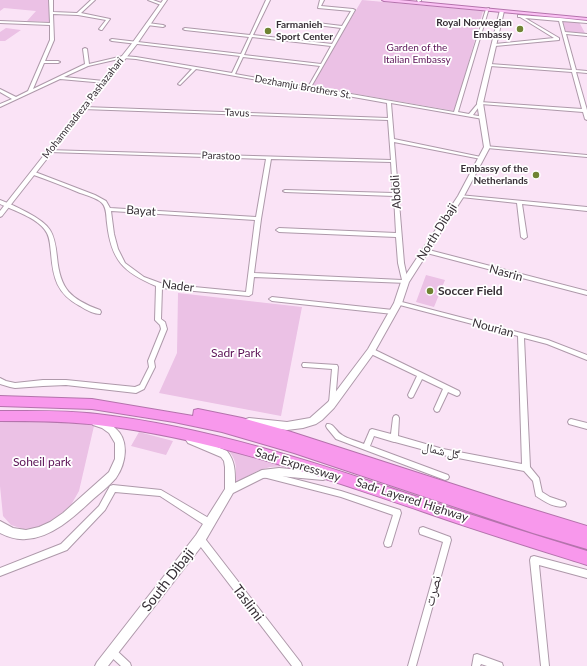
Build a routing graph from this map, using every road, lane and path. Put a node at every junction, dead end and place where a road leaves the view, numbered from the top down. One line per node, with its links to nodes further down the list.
1 (51, 0): 13 (street)
2 (95, 0): 14 (street)
3 (150, 0): 9 (street)
4 (268, 0): 29 (street)
5 (322, 0): 24 (street)
6 (384, 0): 10 (main road)
7 (412, 0): 8 (main road)
8 (419, 0): 15 (main road)
9 (164, 2): 22 (main road, Mohammadreza Pashazahari)
10 (488, 10): 11 (main road); 60 (street)
11 (502, 11): 12 (main road); 35 (main road)
12 (514, 12): 16 (street); 18 (main road)
13 (51, 13): 14 (street); 21 (street)
14 (78, 14): 26 (street)
15 (587, 15)
16 (520, 16): 17 (street); 30 (street)
17 (560, 19): 18 (street); 27 (street)
18 (587, 20)
19 (0, 22): 21 (street)
20 (309, 23): 24 (street)
21 (52, 24): 39 (street)
22 (148, 24): 23 (street); 33 (main road, Mohammadreza Pashazahari)
23 (163, 26)
24 (343, 27): 34 (street)
25 (185, 28): 29 (street)
26 (101, 29)
27 (564, 33): 28 (street); 32 (street)
28 (587, 35)
29 (250, 36): 34 (street); 37 (street)
30 (557, 39): 32 (street); 35 (street)
31 (112, 40): 33 (street)
32 (566, 41): 45 (street)
33 (135, 43): 37 (street); 38 (main road, Mohammadreza Pashazahari)
34 (332, 45): 42 (street)
35 (495, 45): 43 (main road)
36 (85, 49): 41 (street)
37 (241, 55): 42 (street); 47 (street)
38 (123, 57): 41 (street); 44 (street, Dezhamju Brothers St.); 49 (main road, Mohammadreza Pashazahari)
39 (43, 62): 40 (street); 53 (street)
40 (58, 62)
41 (87, 65): 48 (street)
42 (322, 65): 51 (street)
43 (490, 65): 45 (street); 56 (main road)
44 (195, 68): 47 (street, Dezhamju Brothers St.); 50 (street)
45 (574, 71): 46 (street); 59 (street)
46 (587, 72)
47 (233, 75): 51 (street, Dezhamju Brothers St.)
48 (60, 78): 49 (street); 53 (street)
49 (104, 82): 58 (main road, Mohammadreza Pashazahari)
50 (180, 84)
51 (309, 88): 55 (street, Dezhamju Brothers St.)
52 (0, 90): 54 (street)
53 (30, 92): 54 (street)
54 (16, 99): 57 (street)
55 (389, 102): 60 (street, Dezhamju Brothers St.); 63 (street, Abdoli)
56 (480, 103): 59 (street); 61 (street); 62 (main road)
57 (0, 106)
58 (84, 108): 63 (street, Tavus); 67 (main road, Mohammadreza Pashazahari)
59 (586, 111): 64 (street)
60 (456, 113): 61 (street, Dezhamju Brothers St.)
61 (470, 116): 62 (street, Dezhamju Brothers St.)
62 (484, 118): 66 (main road)
63 (390, 119): 65 (street, Abdoli)
64 (587, 119)
65 (392, 140): 70 (street); 71 (street, Abdoli)
66 (487, 147): 68 (street); 70 (main road, North Dibaji)
67 (49, 151): 69 (street, Parastoo); 72 (main road, Mohammadreza Pashazahari)
68 (587, 156)
69 (269, 157): 71 (street, Parastoo); 82 (street)
70 (481, 158): 75 (main road, North Dibaji)
71 (393, 161): 74 (street, Abdoli)
72 (32, 173): 78 (main road, Mohammadreza Pashazahari); 79 (street)
73 (285, 191): 74 (street)
74 (396, 195): 84 (street, Abdoli)
75 (461, 196): 77 (street); 86 (main road, North Dibaji)
76 (0, 202): 78 (street)
77 (519, 202): 80 (street); 85 (street)
78 (7, 206): 81 (main road, Mohammadreza Pashazahari); 95 (street)
79 (108, 209): 82 (street, Bayat); 91 (street, Nader)
80 (587, 209)
81 (0, 215)
82 (258, 219): 89 (street)
83 (279, 230): 84 (street)
84 (399, 235): 87 (street, Abdoli)
85 (524, 237)
86 (425, 251): 88 (main road, North Dibaji); 92 (street, Nasrin)
87 (401, 263): 88 (street); 90 (street, Abdoli)
88 (415, 267): 90 (main road, North Dibaji)
89 (252, 274): 90 (street); 91 (street, Nader)
90 (405, 282): 94 (main road, North Dibaji)
91 (159, 285): 102 (street)
92 (587, 293)
93 (272, 299): 96 (street)
94 (398, 303): 96 (main road, North Dibaji); 97 (street, Nourian)
95 (98, 312)
96 (393, 312): 98 (main road, North Dibaji)
97 (521, 336): 99 (street, Nourian); 121 (street)
98 (371, 351): 101 (street); 108 (main road, North Dibaji)
99 (587, 358)
100 (305, 365): 108 (street)
101 (421, 375): 103 (street); 105 (street)
102 (0, 381)
103 (447, 388): 104 (street); 109 (street)
104 (457, 393)
105 (411, 395)
106 (0, 397): 114 (highway, Sadr Expressway)
107 (0, 401): 132 (highway, Sadr Layered Highway)
108 (332, 405): 114 (main road, North Dibaji)
109 (437, 409)
110 (0, 413): 134 (highway, Sadr Layered Highway)
111 (0, 416): 112 (highway, Sadr Expressway)
112 (68, 416): 118 (highway, Sadr Expressway); 128 (main road)
113 (396, 418): 119 (street)
114 (228, 419): 130 (highway, Sadr Expressway)
115 (571, 422): 117 (street)
116 (329, 426): 120 (street, گل شمال)
117 (587, 426)
118 (167, 429): 123 (highway, Sadr Expressway); 125 (main road)
119 (394, 440): 120 (street, گل شمال); 121 (street, گل شمال)
120 (366, 446): 124 (street, گل شمال)
121 (526, 468): 126 (street)
122 (262, 474): 123 (main road); 125 (main road); 133 (street)
123 (341, 478): 134 (highway, Sadr Expressway)
124 (445, 478)
125 (230, 490): 127 (main road, South Dibaji)
126 (562, 504)
127 (209, 523): 131 (main road, South Dibaji); 135 (street)
128 (0, 526)
129 (423, 530): 141 (street, نصرت)
130 (587, 533)
131 (200, 539): 137 (main road, South Dibaji); 140 (street, Taslimi)
132 (587, 542)
133 (388, 543)
134 (587, 557)
135 (0, 572)
136 (587, 574): 144 (street)
137 (112, 652): 138 (main road, South Dibaji); 139 (street)
138 (101, 666)
139 (127, 666)
140 (298, 666)
141 (412, 666)
142 (476, 666): 143 (street)
143 (500, 666)
144 (545, 666)

